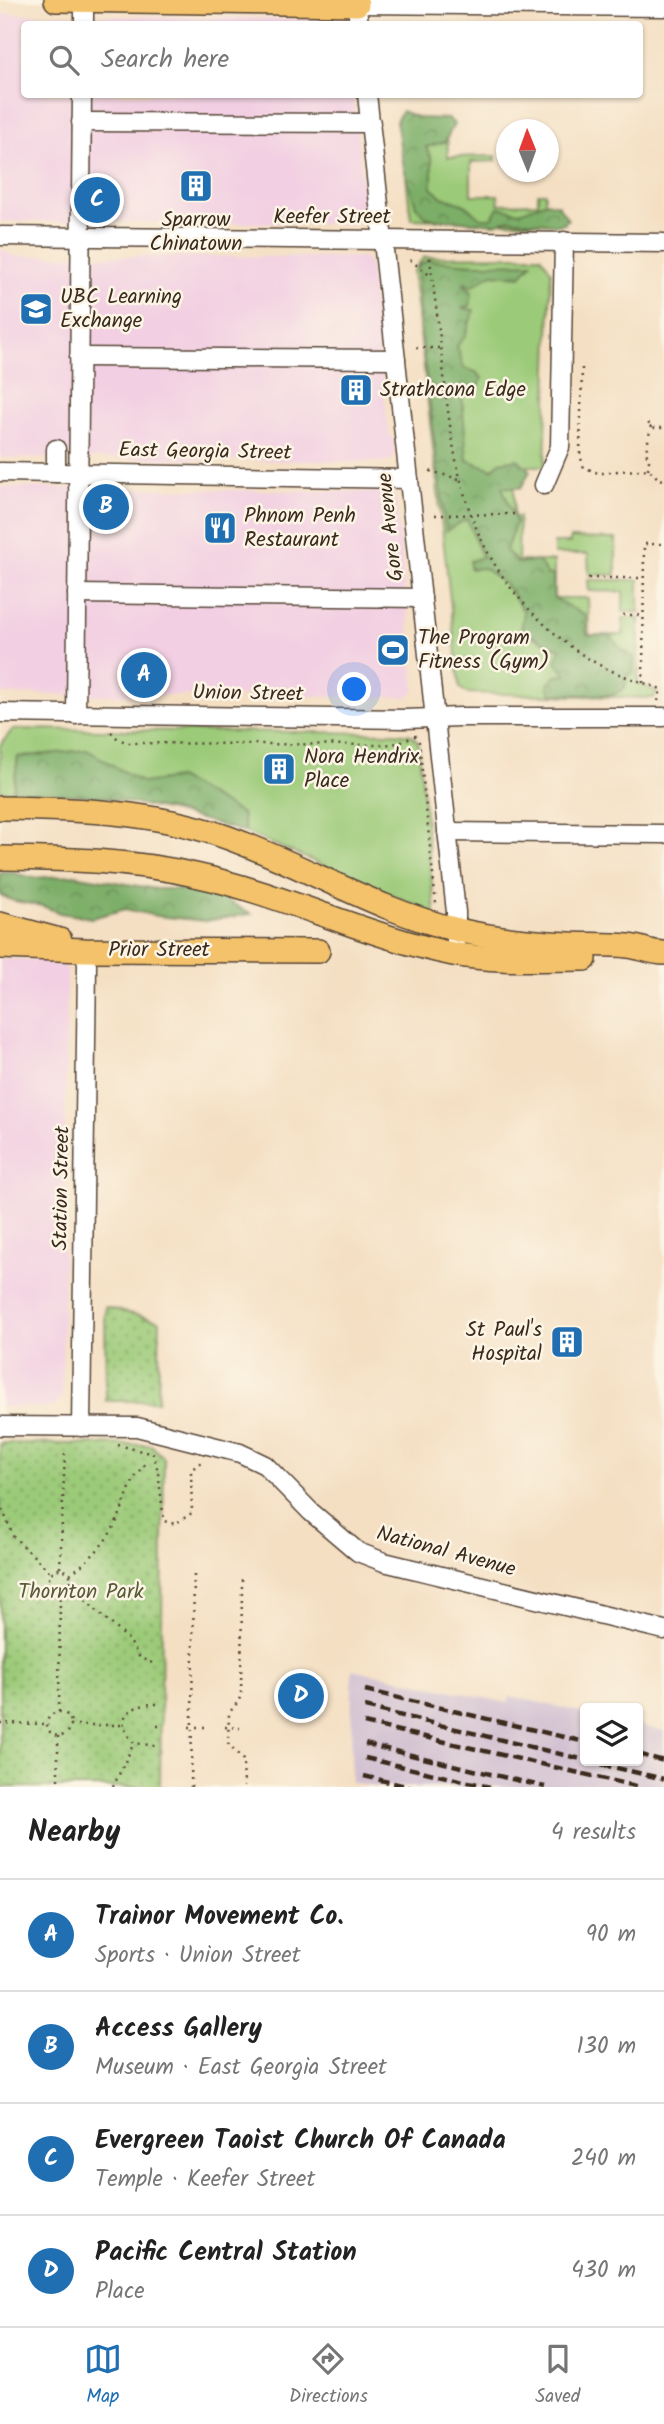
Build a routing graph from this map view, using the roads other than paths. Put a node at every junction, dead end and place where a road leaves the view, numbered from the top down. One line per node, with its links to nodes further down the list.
1 (56, 0): 2 (main road)
2 (84, 0): 4 (main road); 5 (street)
3 (664, 7): 4 (street)
4 (357, 10)
5 (84, 21)
6 (82, 98): 8 (street)
7 (367, 98): 9 (street, Gore Avenue)
8 (81, 122): 9 (street); 11 (street)
9 (370, 123): 12 (street, Gore Avenue)
10 (0, 236): 11 (street, Keefer Street)
11 (80, 237): 12 (street, Keefer Street); 15 (street)
12 (383, 240): 13 (street, Keefer Street); 16 (street, Gore Avenue)
13 (564, 241): 14 (street, Keefer Street); 22 (street)
14 (664, 243)
15 (79, 357): 16 (street); 20 (street)
16 (396, 359): 21 (street, Gore Avenue)
17 (56, 449): 19 (street)
18 (0, 472): 19 (street, East Georgia Street)
19 (56, 473): 20 (street, East Georgia Street)
20 (77, 473): 21 (street, East Georgia Street); 23 (street)
21 (409, 479): 24 (street, Gore Avenue)
22 (544, 485)
23 (77, 594): 24 (street); 27 (street)
24 (422, 598): 28 (street, Gore Avenue)
25 (661, 709): 28 (street, Union Street)
26 (0, 713): 27 (street, Union Street)
27 (76, 715): 28 (street, Union Street)
28 (435, 718): 30 (street, Gore Avenue)
29 (0, 808): 34 (main road)
30 (447, 832): 31 (street); 34 (street, Gore Avenue)
31 (664, 834)
32 (0, 858): 39 (main road)
33 (0, 924): 36 (main road)
34 (458, 930): 38 (main road); 39 (street, Gore Avenue)
35 (0, 947): 36 (main road, Prior Street)
36 (85, 950): 37 (main road, Prior Street); 41 (street, Station Street)
37 (318, 951)
38 (659, 953): 39 (main road)
39 (454, 954)
40 (0, 1426): 41 (street, National Avenue)
41 (81, 1427): 42 (street, National Avenue)
42 (664, 1630)

